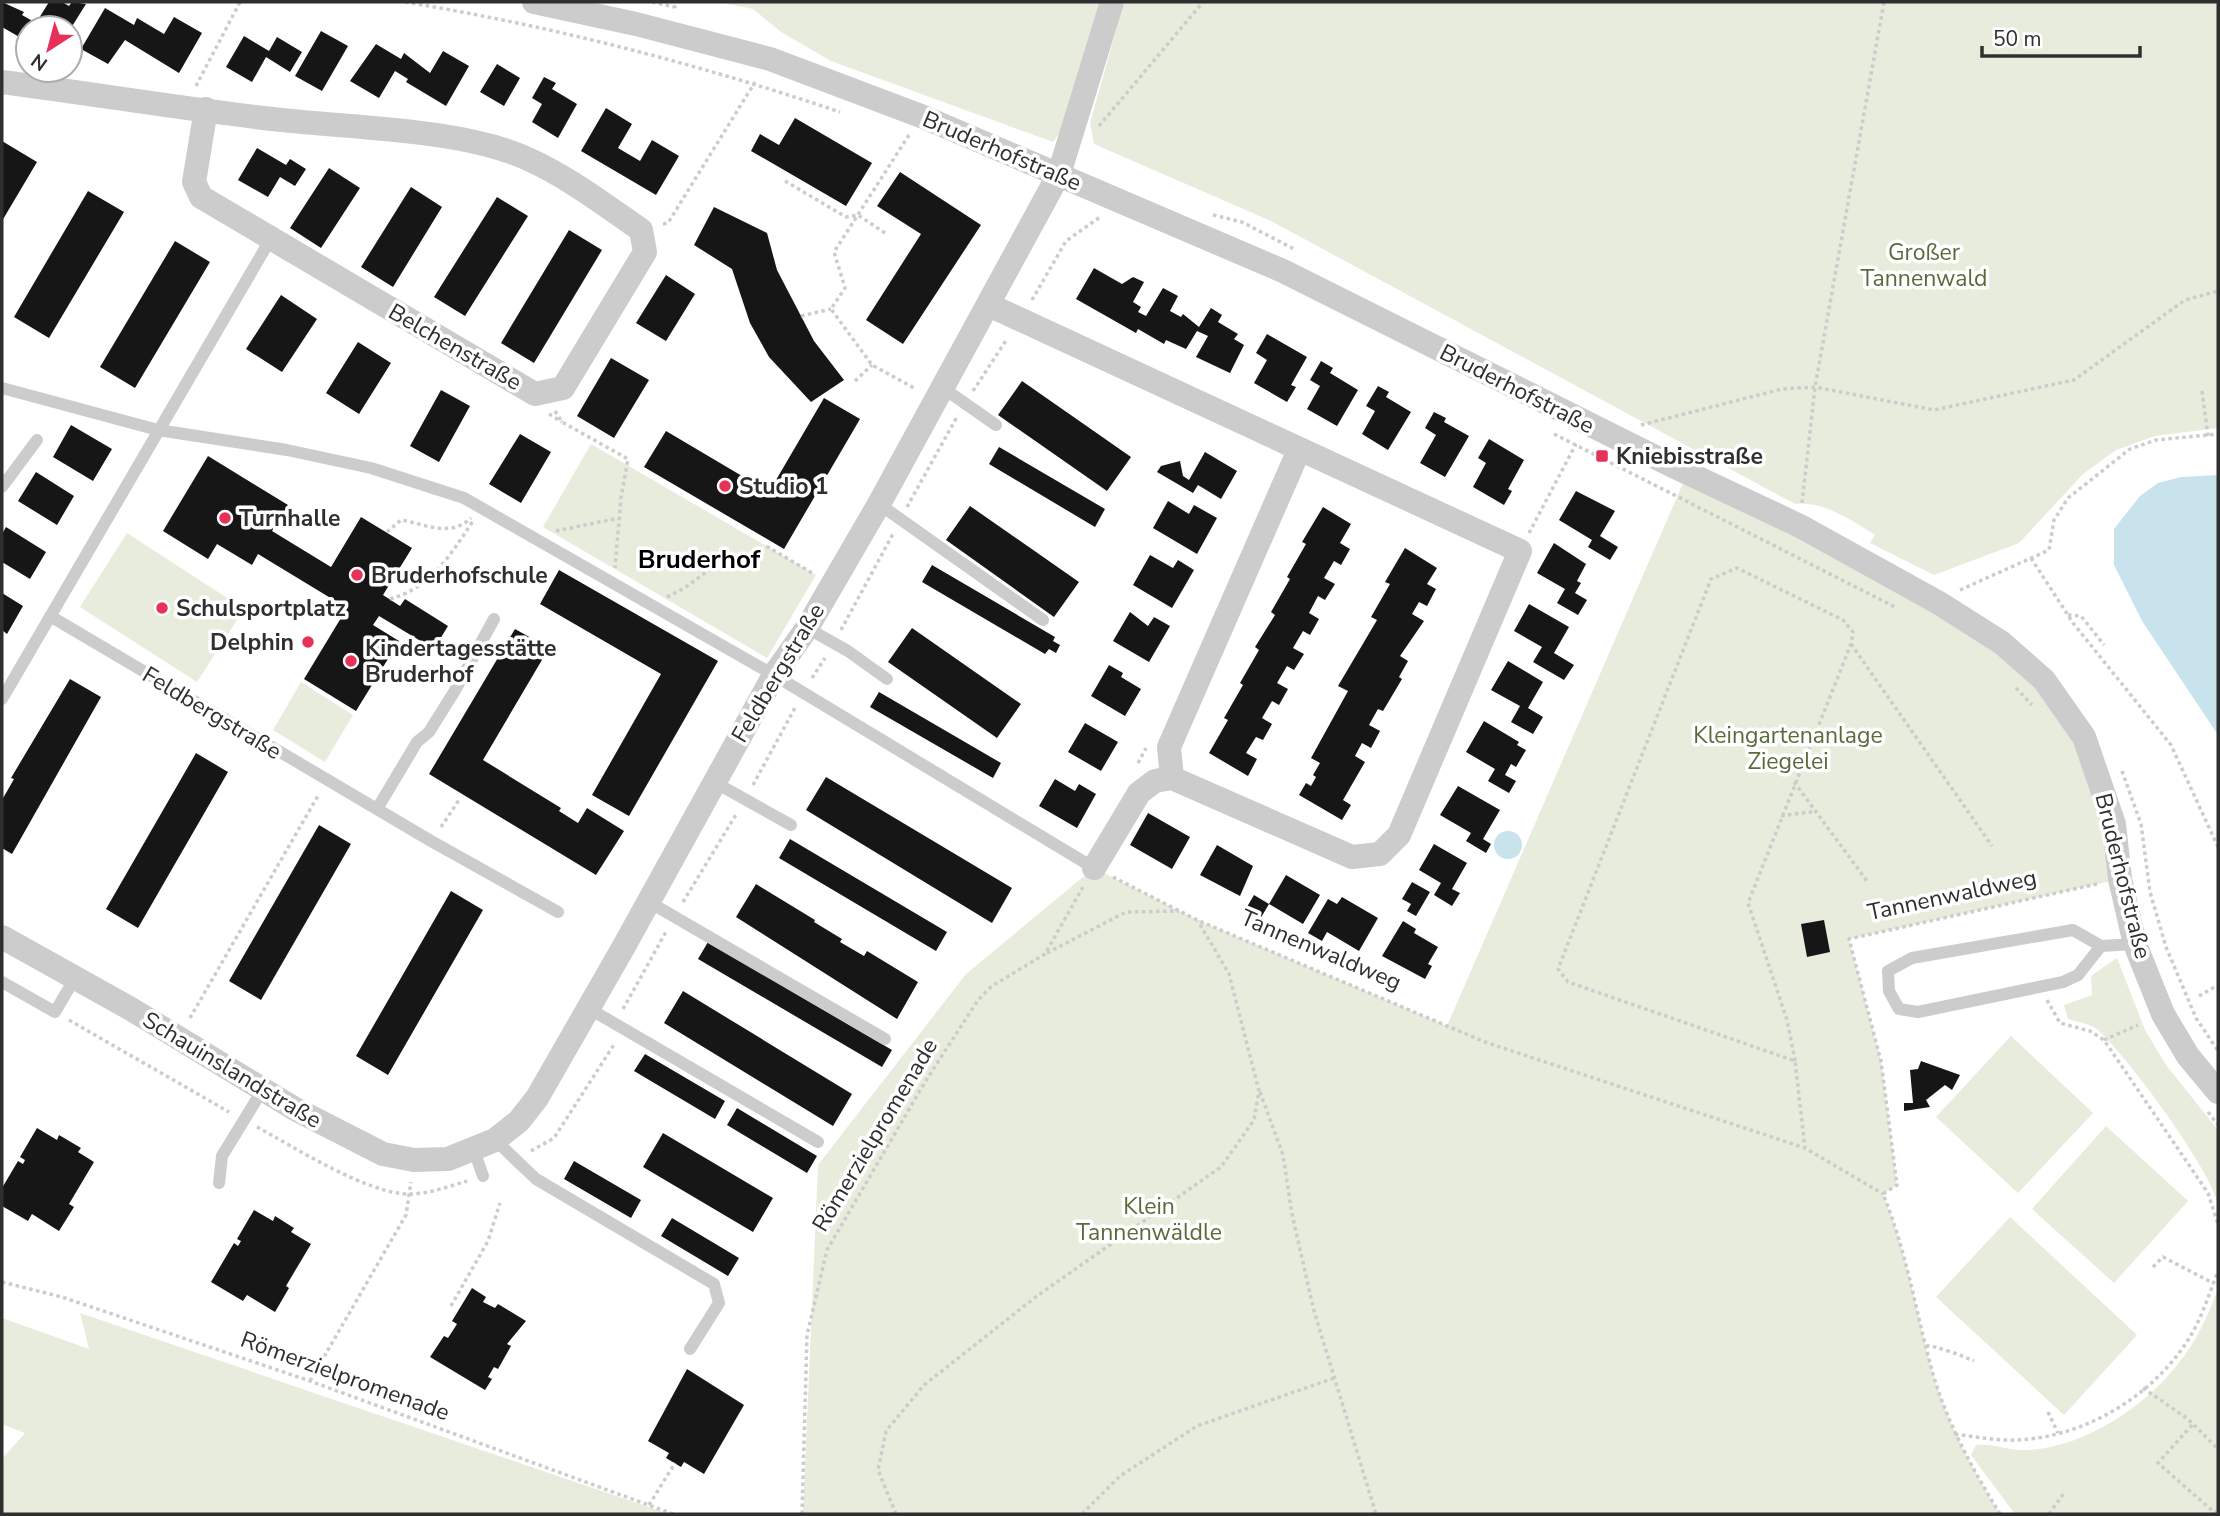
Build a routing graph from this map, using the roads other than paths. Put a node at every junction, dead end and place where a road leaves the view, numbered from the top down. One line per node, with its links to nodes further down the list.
1 (534, 2): 5 (street, Bruderhofstraße)
2 (1112, 2): 5 (street, Feldbergstraße)
3 (2, 82): 4 (street)
4 (196, 108): 6 (street, Belchenstraße); 6 (street, Belchenstraße)
5 (1059, 174): 7 (street, Feldbergstraße); 31 (street, Bruderhofstraße)
6 (270, 240): 11 (lane)
7 (989, 305): 9 (street, Feldbergstraße); 13 (street)
8 (2, 388): 11 (lane)
9 (939, 394): 10 (lane); 15 (street, Feldbergstraße)
10 (996, 425)
11 (158, 430): 16 (lane); 20 (lane)
12 (37, 440): 14 (lane)
13 (1299, 450): 23 (street); 23 (street)
14 (2, 487)
15 (879, 504): 18 (lane); 19 (street, Feldbergstraße)
16 (50, 616): 22 (lane); 25 (lane, Feldbergstraße)
17 (494, 619): 25 (lane)
18 (1043, 620)
19 (807, 628): 20 (street, Feldbergstraße); 21 (lane)
20 (774, 675): 24 (street, Feldbergstraße); 27 (lane)
21 (887, 679)
22 (2, 699)
23 (1172, 778): 27 (street)
24 (714, 782): 26 (lane); 28 (street, Feldbergstraße)
25 (377, 809): 29 (lane, Feldbergstraße)
26 (791, 825)
27 (1094, 868)
28 (649, 902): 35 (street, Feldbergstraße); 36 (lane)
29 (558, 912)
30 (2, 937): 33 (street, Schauinslandstraße)
31 (2135, 944): 32 (lane); 38 (street, Bruderhofstraße)
32 (2101, 946): 32 (lane)
33 (75, 978): 34 (lane); 37 (street, Schauinslandstraße)
34 (2, 982)
35 (588, 1008): 39 (lane); 40 (street, Feldbergstraße)
36 (885, 1039)
37 (262, 1089): 40 (street, Schauinslandstraße); 42 (lane)
38 (2211, 1099)
39 (818, 1142)
40 (484, 1145): 41 (lane); 43 (lane)
41 (484, 1176)
42 (219, 1183)
43 (690, 1349)

